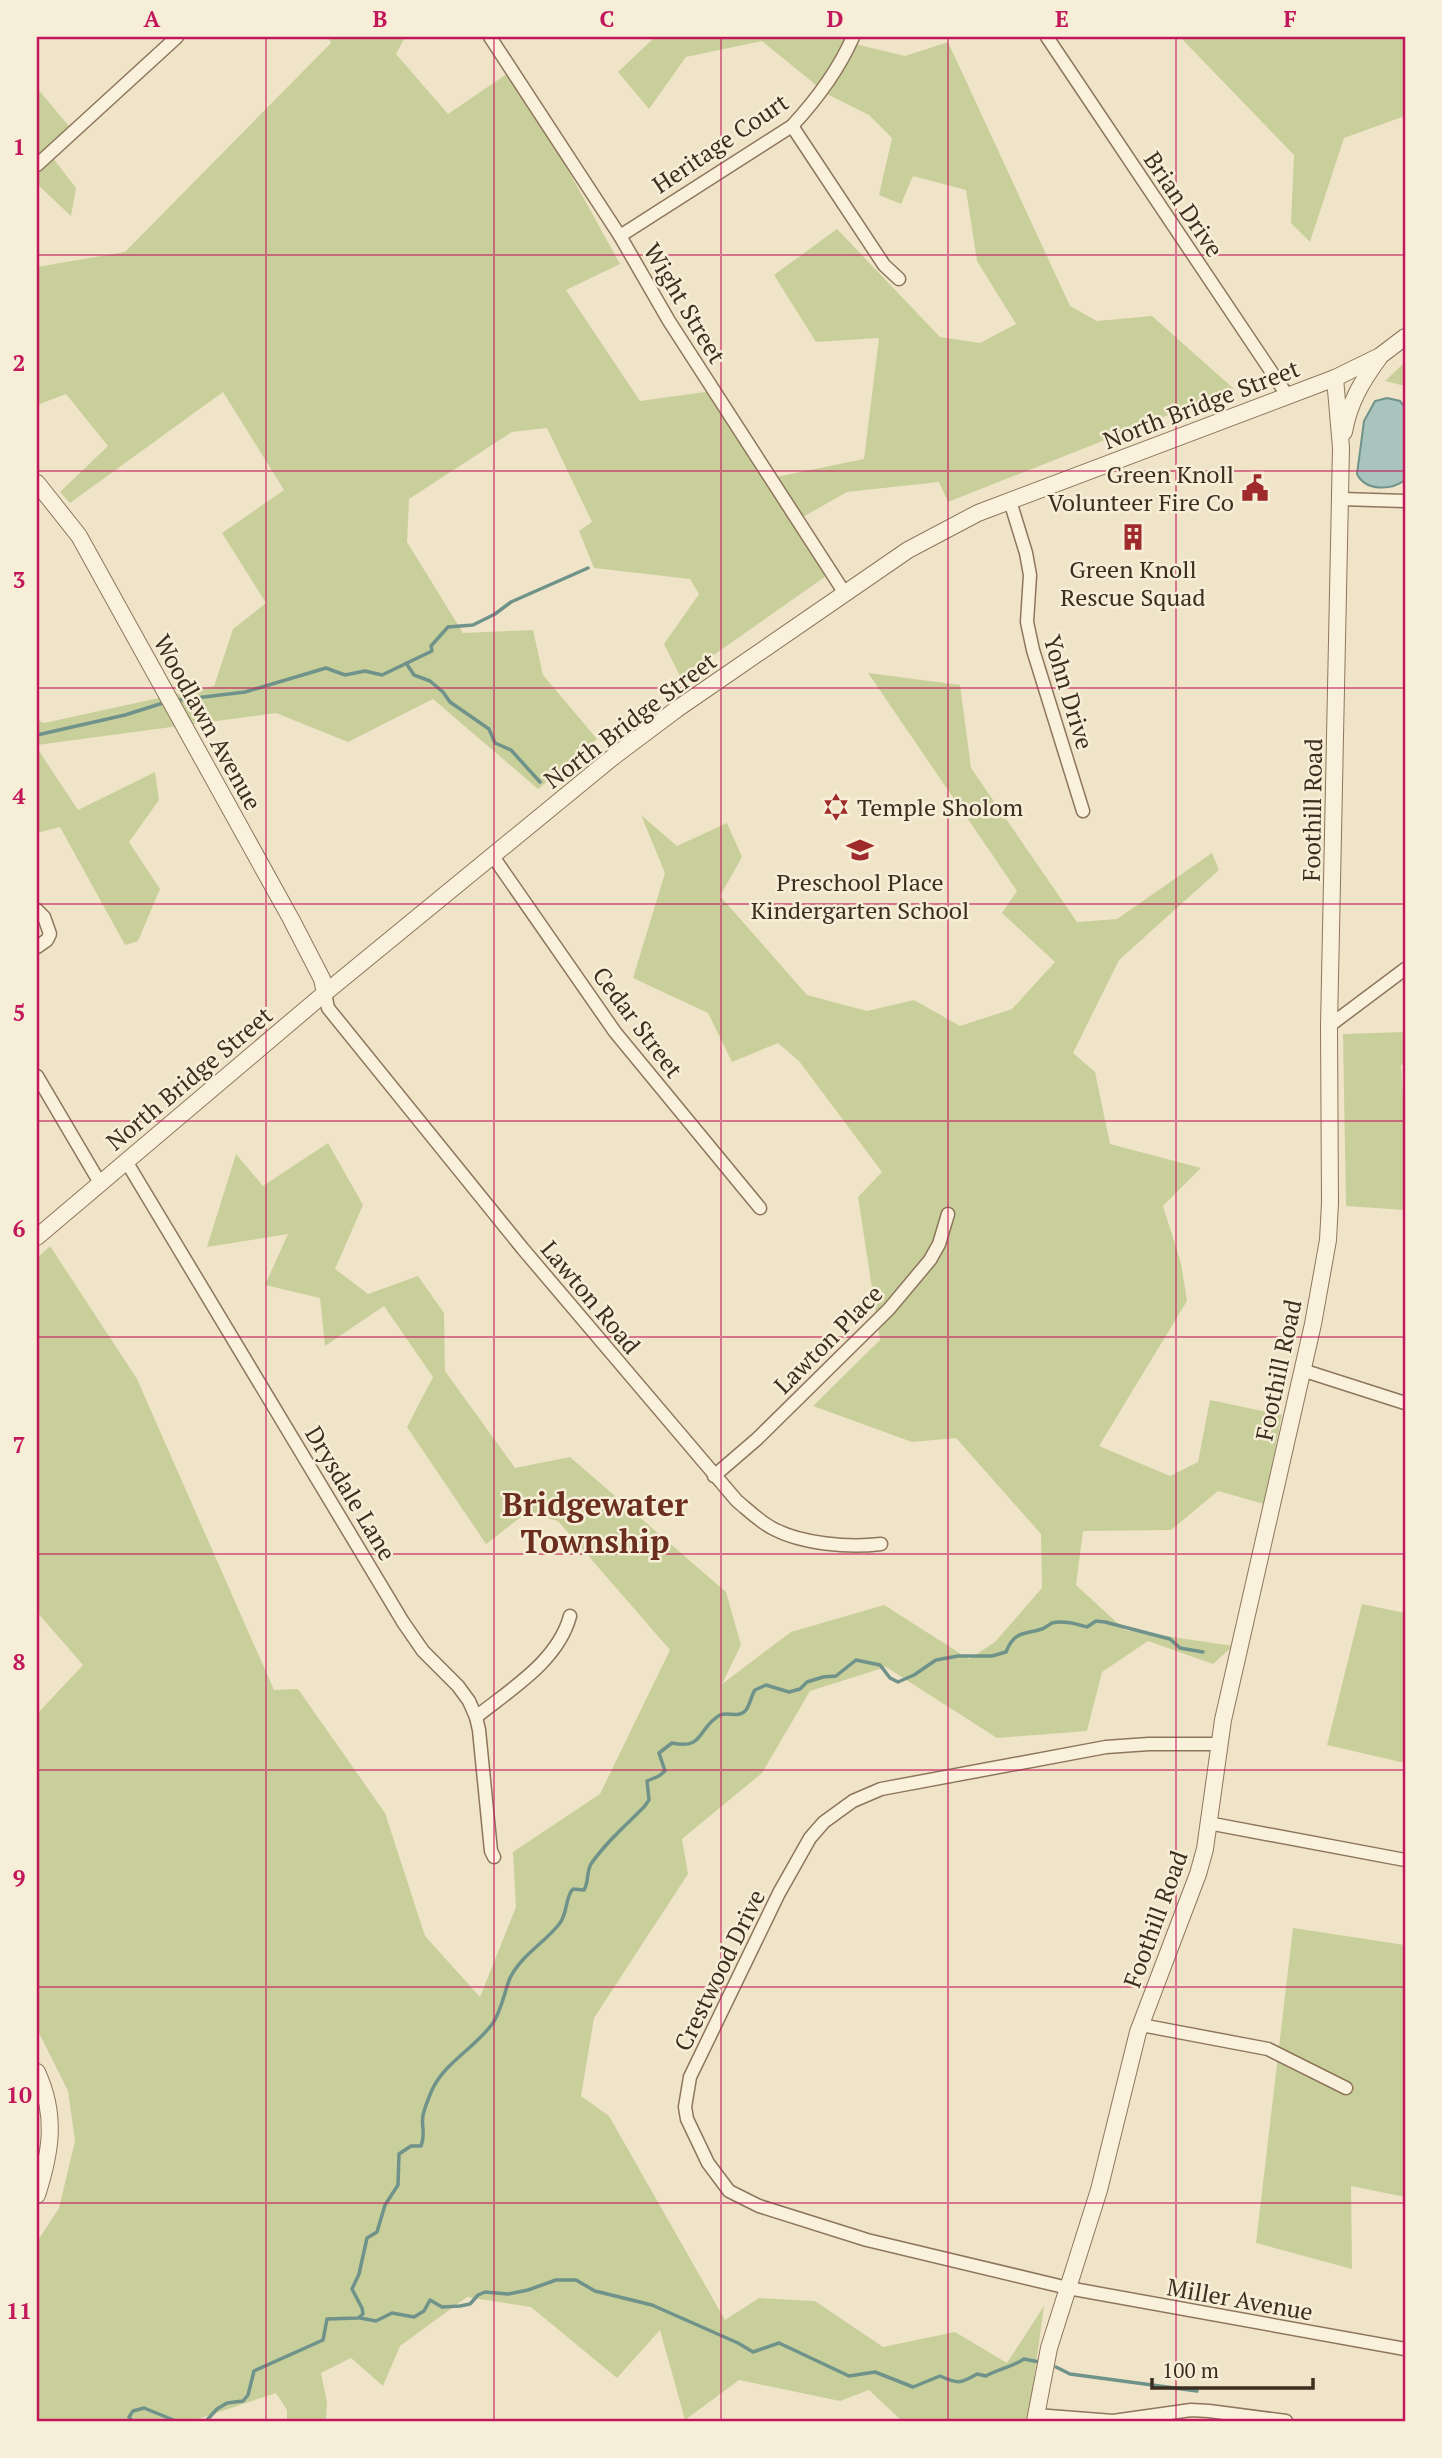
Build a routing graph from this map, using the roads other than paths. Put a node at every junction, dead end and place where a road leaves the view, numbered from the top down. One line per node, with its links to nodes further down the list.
1 (177, 37): 6 (street)
2 (853, 37): 5 (street, Heritage Court)
3 (1047, 37): 12 (street, Brian Drive)
4 (493, 38): 7 (street, Wight Street)
5 (792, 126): 7 (street, Heritage Court); 8 (street)
6 (37, 165)
7 (620, 236): 18 (street, Wight Street)
8 (898, 279)
9 (1405, 337): 10 (street)
10 (1380, 356): 11 (street); 13 (street)
11 (1335, 378): 12 (street, North Bridge Street); 13 (street, Foothill Road)
12 (1287, 395): 17 (street, North Bridge Street)
13 (1341, 448): 15 (street, Foothill Road)
14 (37, 483): 24 (street, Woodlawn Avenue)
15 (1340, 499): 16 (street); 25 (street, Foothill Road)
16 (1405, 501)
17 (1010, 502): 18 (street, North Bridge Street); 19 (street, Yohn Drive)
18 (844, 592): 20 (street, North Bridge Street)
19 (1083, 811)
20 (492, 855): 24 (street, North Bridge Street); 29 (street, Cedar Street)
21 (37, 910): 22 (street)
22 (37, 947)
23 (1405, 969): 25 (street)
24 (325, 993): 27 (street, North Bridge Street); 34 (street, Lawton Road)
25 (1329, 1026): 32 (street, Foothill Road)
26 (37, 1076): 28 (street)
27 (126, 1161): 28 (street, North Bridge Street); 37 (street, Drysdale Lane)
28 (100, 1183): 31 (street, North Bridge Street)
29 (760, 1208)
30 (948, 1214): 34 (street, Lawton Place)
31 (37, 1237)
32 (1302, 1370): 33 (street); 38 (street, Foothill Road)
33 (1405, 1403)
34 (714, 1476): 35 (street, Lawton Road)
35 (881, 1544)
36 (570, 1616): 37 (street)
37 (475, 1717): 40 (street, Drysdale Lane)
38 (1219, 1744): 39 (street, Foothill Road); 46 (street, Crestwood Drive)
39 (1208, 1824): 41 (street); 42 (street, Foothill Road)
40 (494, 1857)
41 (1405, 1860)
42 (1141, 2025): 44 (street); 46 (street, Foothill Road)
43 (37, 2072): 45 (street)
44 (1346, 2088)
45 (37, 2194)
46 (1068, 2288): 47 (street, Miller Avenue); 48 (street, Foothill Road)
47 (1405, 2349)
48 (1035, 2418): 49 (street)
49 (1286, 2421)

